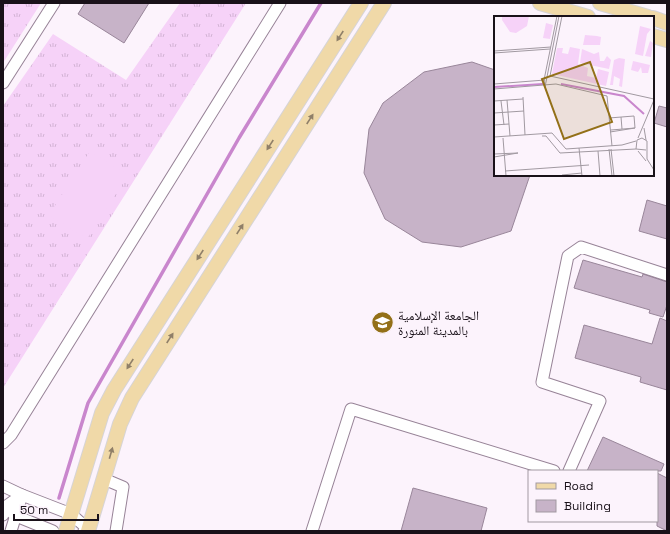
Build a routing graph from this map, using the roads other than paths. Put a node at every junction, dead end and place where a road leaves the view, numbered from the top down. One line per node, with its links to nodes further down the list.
1 (54, 3): 14 (street)
2 (280, 3): 16 (street)
3 (361, 3): 23 (main road, one-way to 23)
4 (384, 3): 19 (main road, one-way to 4)
5 (540, 3): 8 (main road)
6 (600, 3): 7 (main road)
7 (625, 6): 9 (main road)
8 (585, 16)
9 (646, 16)
10 (654, 18): 11 (main road)
11 (667, 23)
12 (654, 36): 13 (main road)
13 (667, 40)
14 (3, 83)
15 (667, 275): 18 (street)
16 (3, 443)
17 (551, 470): 30 (street)
18 (569, 470)
19 (104, 479): 28 (main road); 29 (street)
20 (3, 486): 21 (street)
21 (22, 495): 22 (street); 23 (street); 24 (street)
22 (4, 509): 24 (street)
23 (71, 514): 27 (main road); 28 (street)
24 (16, 516): 25 (street); 26 (street)
25 (12, 531)
26 (53, 531)
27 (66, 531)
28 (87, 531)
29 (116, 531)
30 (312, 531)

